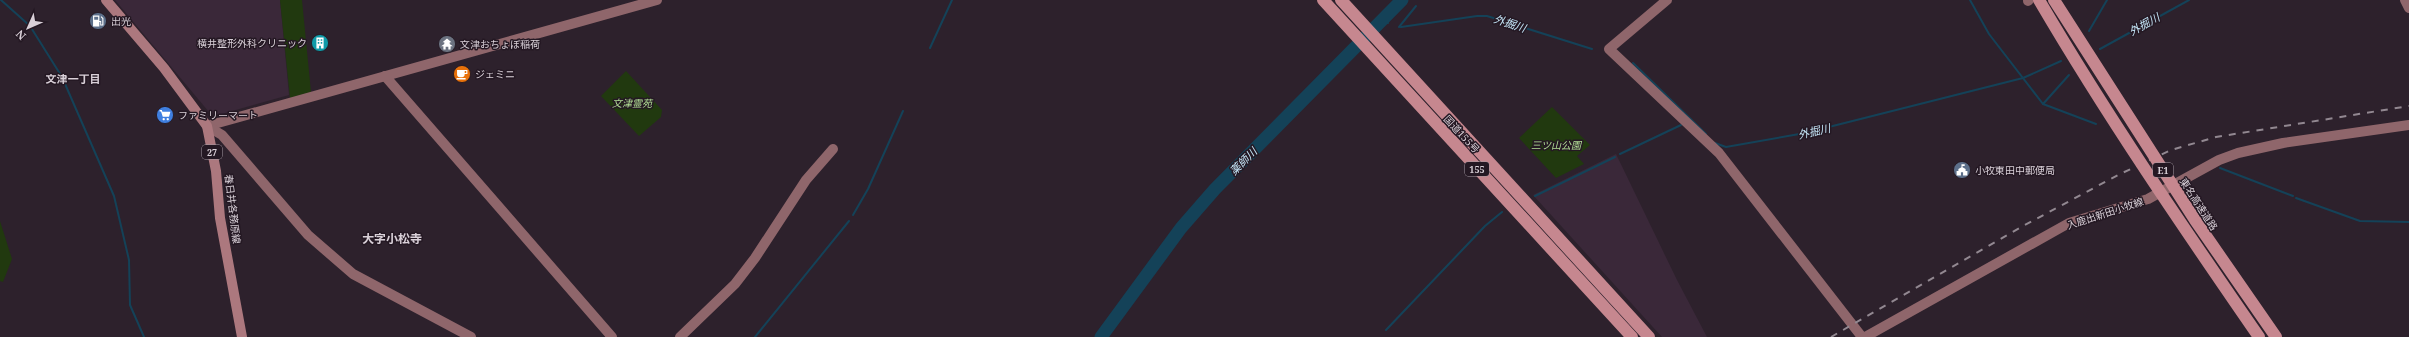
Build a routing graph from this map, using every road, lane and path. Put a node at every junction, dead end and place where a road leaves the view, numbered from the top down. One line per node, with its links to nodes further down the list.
1 (106, 0): 12 (main road, 春日井各務原線 / 27)
2 (657, 0): 10 (street)
3 (1322, 0): 18 (highway, 国道155号 / 155)
4 (1341, 0): 19 (highway, 国道155号 / 155)
5 (1667, 0): 20 (street)
6 (2039, 0): 21 (highway, E1, bridge)
7 (2054, 0): 22 (highway, 東名高速道路 / E1, bridge)
8 (2405, 0): 9 (street)
9 (2409, 8)
10 (385, 76): 12 (street); 16 (street)
11 (2409, 125): 20 (street, 入鹿出新田小牧線)
12 (207, 126): 14 (main road, 春日井各務原線 / 27); 15 (street)
13 (833, 149): 17 (street)
14 (242, 337)
15 (471, 337)
16 (612, 337)
17 (680, 337)
18 (1632, 337)
19 (1649, 337)
20 (1863, 337)
21 (2259, 337)
22 (2276, 337)

